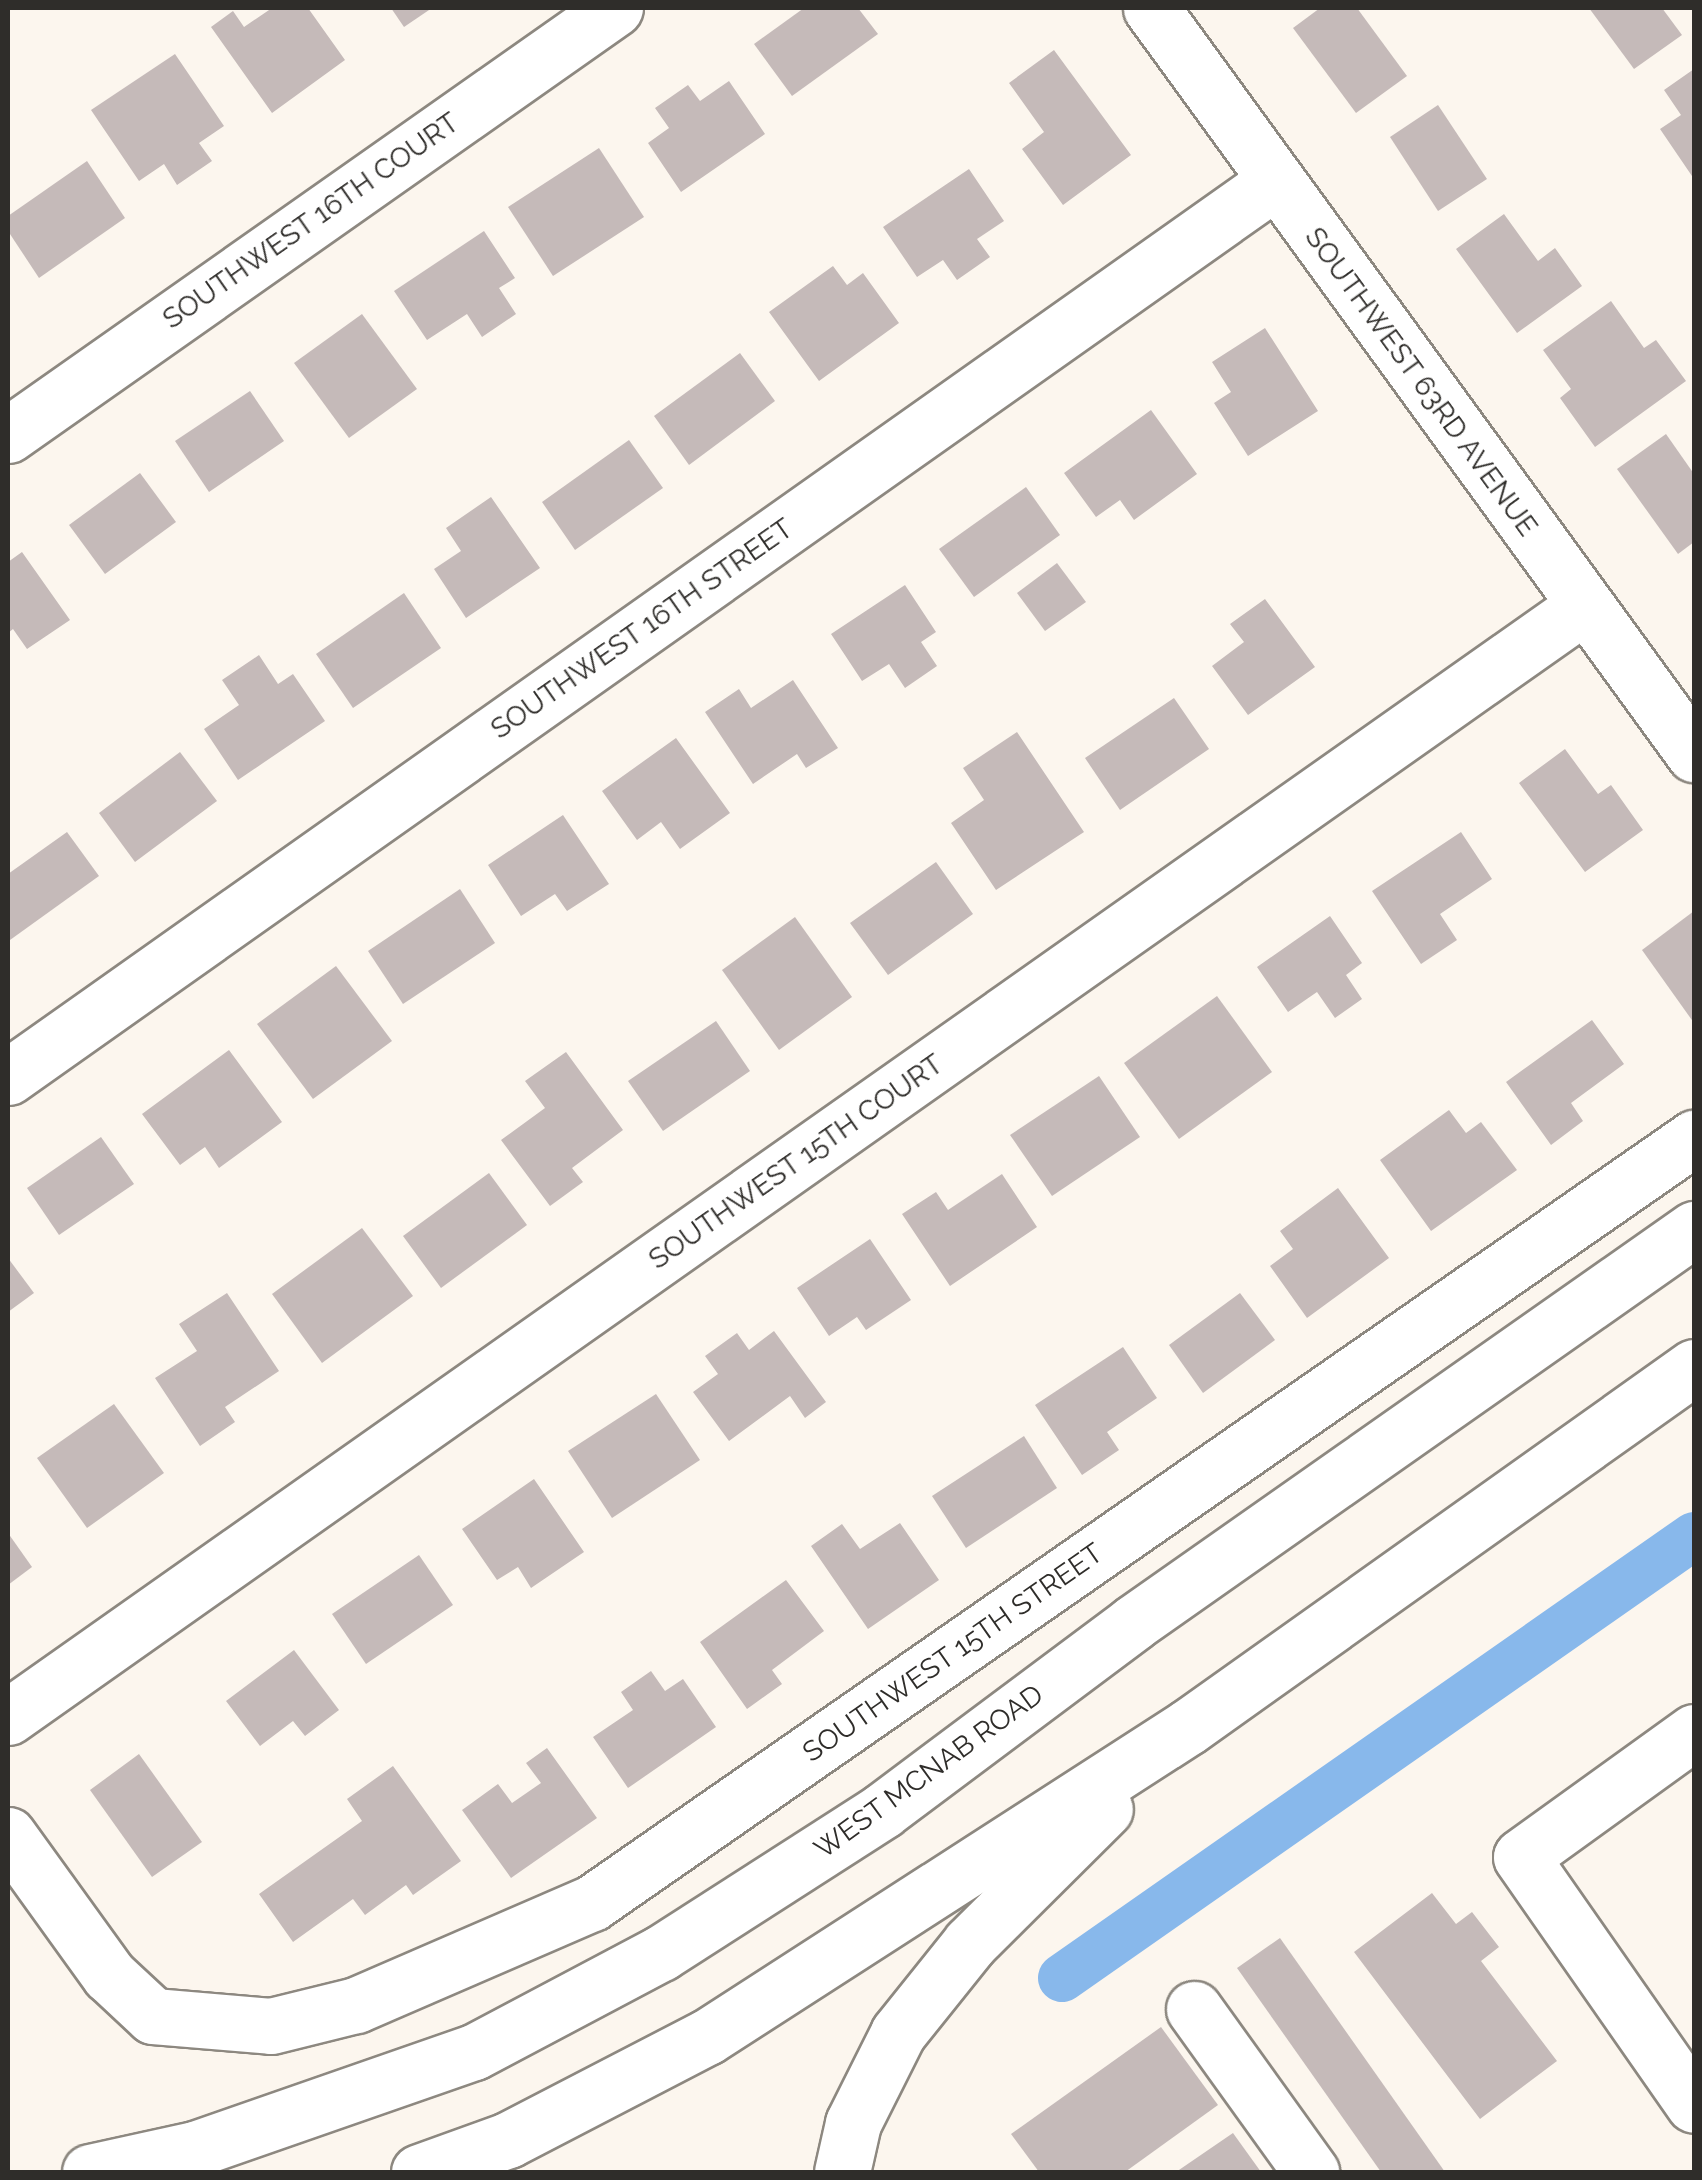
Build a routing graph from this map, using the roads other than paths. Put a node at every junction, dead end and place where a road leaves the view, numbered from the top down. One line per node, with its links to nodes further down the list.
1 (615, 8): 4 (street, SOUTHWEST 16TH COURT)
2 (1150, 8): 3 (street, SOUTHWEST 63RD AVENUE)
3 (1276, 181): 5 (street, SOUTHWEST 63RD AVENUE); 7 (street, SOUTHWEST 16TH STREET)
4 (8, 435)
5 (1584, 606): 6 (street, SOUTHWEST 63RD AVENUE); 11 (street, SOUTHWEST 15TH COURT)
6 (1694, 754)
7 (8, 1078)
8 (1694, 1138): 14 (street, SOUTHWEST 15TH STREET)
9 (1694, 1230): 17 (street, WEST MCNAB ROAD)
10 (1694, 1367): 12 (street)
11 (8, 1717)
12 (1188, 1727): 18 (street); 19 (street)
13 (1694, 1732): 16 (street)
14 (8, 1835)
15 (1194, 2009): 20 (street)
16 (1694, 2105)
17 (90, 2172)
18 (418, 2172)
19 (842, 2172)
20 (1311, 2172)

